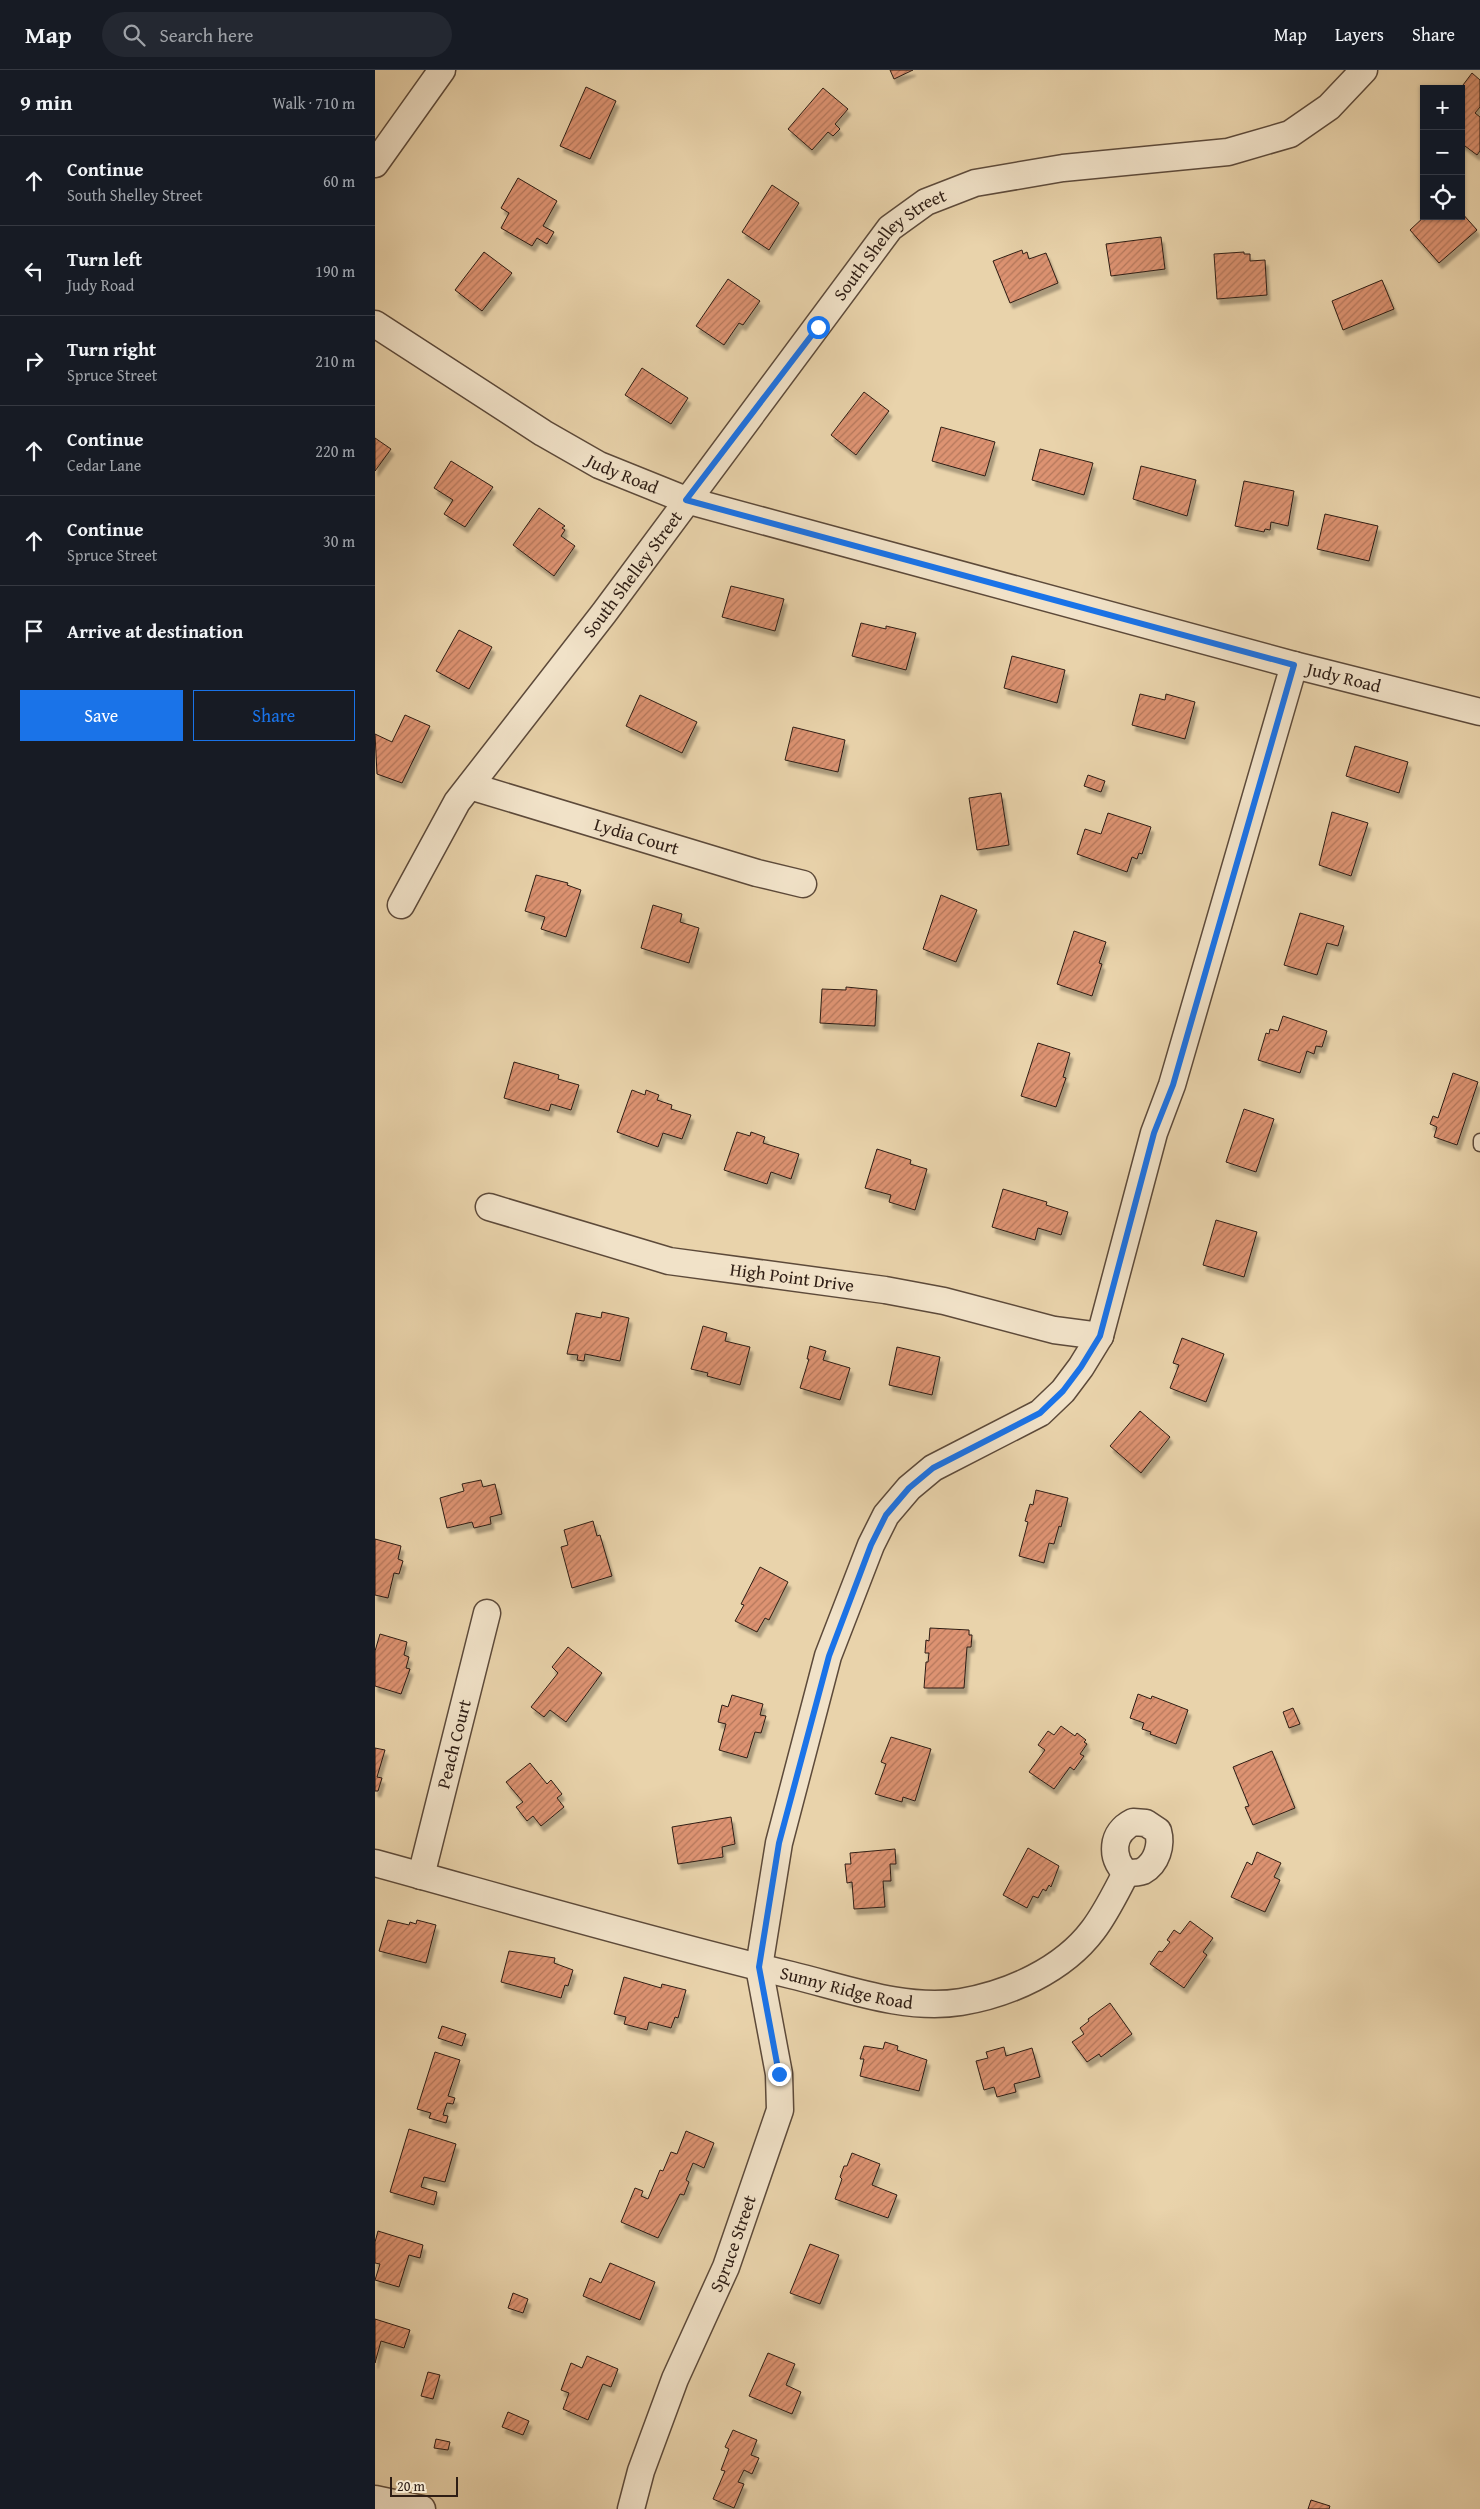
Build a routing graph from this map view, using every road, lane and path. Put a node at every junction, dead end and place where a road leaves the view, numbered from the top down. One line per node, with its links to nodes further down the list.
1 (442, 70): 3 (street)
2 (1364, 70): 5 (street, South Shelley Street)
3 (375, 164)
4 (375, 324): 5 (street, Judy Road)
5 (686, 500): 6 (street, Judy Road); 8 (street, South Shelley Street)
6 (1294, 665): 7 (street, Judy Road); 14 (street)
7 (1480, 712)
8 (470, 786): 9 (street, Lydia Court); 10 (street, South Shelley Street)
9 (803, 884)
10 (401, 905)
11 (1480, 1140): 12 (lane)
12 (1480, 1145)
13 (489, 1207): 14 (street, High Point Drive)
14 (1100, 1336): 19 (street, Spruce Street)
15 (487, 1613): 18 (street, Peach Court)
16 (375, 1863): 18 (street, Sunny Ridge Road)
17 (1126, 1873): 19 (street, Sunny Ridge Road)
18 (421, 1876): 19 (street, Sunny Ridge Road)
19 (759, 1967): 22 (street, Spruce Street)
20 (375, 2499): 21 (street)
21 (422, 2509)
22 (631, 2509)

